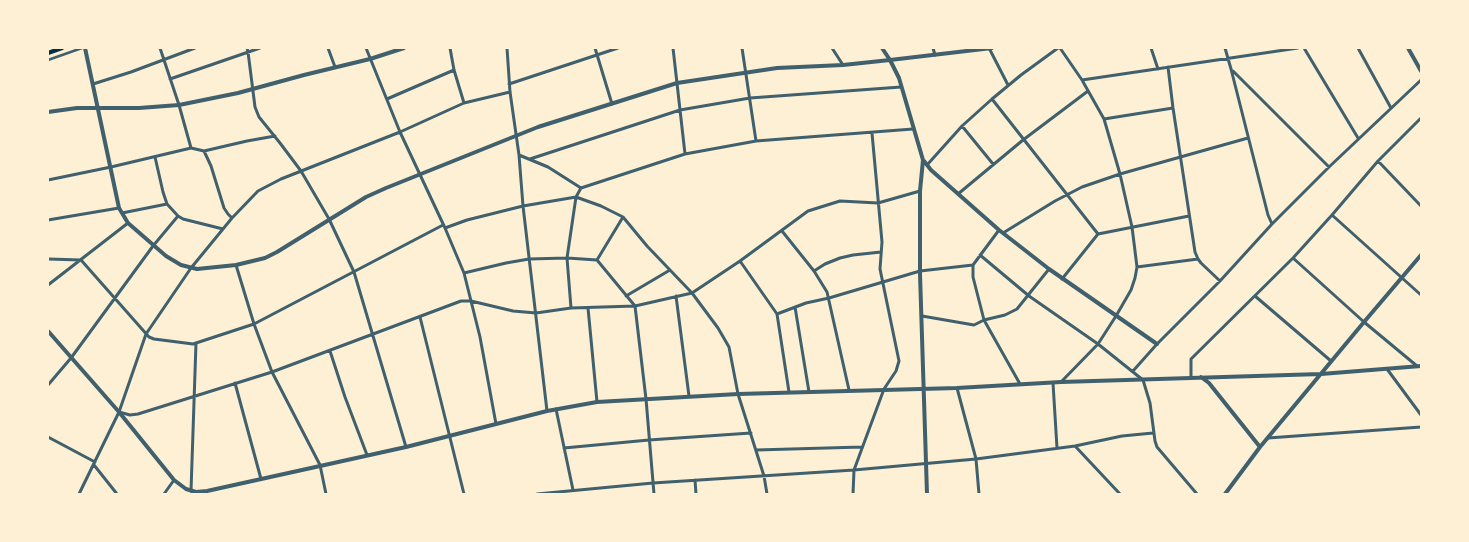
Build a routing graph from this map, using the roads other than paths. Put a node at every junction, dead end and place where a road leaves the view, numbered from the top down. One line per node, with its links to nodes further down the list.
1 (62, 48): 29 (main road)
2 (84, 48): 34 (street); 49 (street)
3 (160, 48): 35 (street)
4 (195, 48): 35 (street)
5 (247, 48): 28 (street)
6 (260, 48): 28 (street)
7 (328, 48): 38 (street)
8 (366, 48): 33 (street)
9 (404, 48): 33 (street)
10 (450, 48): 42 (street)
11 (507, 48): 50 (street)
12 (595, 48): 30 (street)
13 (618, 48): 30 (street)
14 (673, 48): 48 (street)
15 (742, 48): 44 (street)
16 (832, 48): 37 (street)
17 (882, 48): 36 (street)
18 (933, 48): 31 (street)
19 (990, 48): 27 (street); 51 (street)
20 (1059, 48): 46 (street); 51 (street)
21 (1151, 48): 40 (street)
22 (1225, 48): 32 (street)
23 (1298, 48): 32 (street)
24 (1304, 48): 76 (street)
25 (1358, 48): 64 (street)
26 (1408, 48): 43 (street)
27 (975, 49): 31 (street)
28 (248, 52): 45 (street); 53 (street)
29 (48, 53)
30 (598, 55): 50 (street); 60 (street)
31 (935, 55): 36 (street)
32 (1228, 58): 39 (street); 41 (street)
33 (370, 59): 38 (street); 57 (street)
34 (48, 60)
35 (164, 60): 45 (street); 49 (street)
36 (890, 60): 37 (street); 52 (street)
37 (843, 64): 44 (street)
38 (335, 67): 53 (street)
39 (1168, 68): 40 (street); 63 (street)
40 (1158, 69): 46 (street)
41 (1231, 69): 75 (street); 91 (street)
42 (454, 70): 57 (street); 59 (street)
43 (1421, 71)
44 (745, 72): 48 (street); 56 (street)
45 (170, 79): 61 (street)
46 (1082, 80): 54 (street)
47 (1421, 80): 64 (street)
48 (677, 83): 60 (street); 65 (street)
49 (93, 84): 62 (street)
50 (509, 84): 55 (street)
51 (1008, 85): 58 (street)
52 (901, 87): 56 (street); 70 (street)
53 (253, 89): 61 (street); 74 (street)
54 (1088, 91): 68 (street); 77 (street)
55 (510, 92): 59 (street); 73 (street)
56 (750, 98): 65 (street); 78 (street)
57 (387, 99): 71 (street)
58 (992, 99): 69 (street); 77 (street)
59 (464, 103): 71 (street)
60 (612, 104): 73 (street)
61 (179, 106): 62 (street); 79 (street)
62 (98, 107): 66 (street); 90 (street)
63 (1173, 108): 68 (street); 84 (street)
64 (1391, 108): 76 (street)
65 (680, 110): 81 (street); 85 (street)
66 (48, 112)
67 (1421, 118): 87 (street)
68 (1104, 119): 93 (street)
69 (962, 126): 88 (street); 89 (street)
70 (913, 129): 72 (street); 86 (street)
71 (400, 132): 92 (street); 94 (street)
72 (872, 133): 78 (street); 101 (street)
73 (516, 135): 82 (street); 94 (street)
74 (274, 136): 80 (street); 92 (street)
75 (1248, 138): 84 (street); 115 (street)
76 (1358, 138): 91 (street)
77 (1024, 140): 88 (street); 99 (street)
78 (756, 141): 81 (street)
79 (191, 148): 80 (street); 83 (street)
80 (204, 150): 111 (street)
81 (685, 154): 96 (street)
82 (519, 155): 85 (street); 103 (street)
83 (156, 157): 90 (street); 102 (street)
84 (1181, 157): 93 (street); 109 (street)
85 (530, 159): 96 (street)
86 (923, 160): 89 (street); 97 (street)
87 (1378, 161): 104 (street); 107 (street)
88 (993, 164): 98 (street)
89 (927, 165): 98 (street)
90 (111, 167): 95 (street); 105 (street)
91 (1329, 167): 115 (street)
92 (301, 171): 111 (street); 113 (street)
93 (1120, 174): 99 (street); 117 (street)
94 (420, 175): 113 (street); 116 (street)
95 (48, 180)
96 (581, 188): 100 (street)
97 (920, 190): 101 (street); 141 (street)
98 (958, 194): 119 (street)
99 (1066, 194): 121 (street); 122 (street)
100 (576, 197): 103 (street); 110 (street); 127 (street)
101 (878, 203): 120 (street); 124 (street)
102 (167, 204): 106 (street); 108 (street)
103 (523, 206): 116 (street); 130 (street)
104 (1421, 206)
105 (119, 208): 106 (street); 112 (street)
106 (122, 213): 114 (street)
107 (1332, 215): 128 (street); 145 (street)
108 (178, 216): 118 (street); 123 (street)
109 (1189, 216): 117 (street); 131 (street)
110 (623, 217): 133 (street); 140 (street)
111 (232, 218): 118 (street)
112 (48, 220)
113 (329, 220): 135 (street); 142 (street)
114 (128, 223): 123 (street); 132 (street)
115 (1272, 224): 147 (street)
116 (444, 226): 142 (street); 144 (street)
117 (1132, 227): 122 (street); 137 (street)
118 (222, 229): 138 (street)
119 (999, 230): 121 (street); 126 (street)
120 (782, 231): 134 (street); 143 (street)
121 (1003, 233): 139 (street)
122 (1098, 234): 146 (street)
123 (153, 246): 138 (street); 157 (street)
124 (881, 252): 143 (street); 148 (street)
125 (1421, 255): 145 (street)
126 (980, 256): 136 (street); 154 (street)
127 (567, 258): 130 (street); 133 (street); 161 (street)
128 (1293, 258): 155 (street); 169 (street)
129 (48, 259): 132 (street)
130 (529, 259): 144 (street); 163 (street)
131 (1198, 259): 137 (street); 147 (street)
132 (81, 260): 149 (street); 157 (street)
133 (597, 260): 152 (street)
134 (740, 261): 150 (street); 164 (street)
135 (236, 265): 138 (street); 170 (street)
136 (973, 265): 141 (street); 168 (street)
137 (1137, 267): 166 (street)
138 (191, 268): 172 (street)
139 (1049, 269): 146 (street); 154 (street)
140 (670, 270): 150 (street); 152 (street)
141 (920, 271): 148 (street); 165 (street)
142 (354, 272): 170 (street); 173 (street)
143 (814, 272): 156 (street)
144 (464, 273): 158 (street)
145 (1402, 277): 151 (street); 169 (street)
146 (1062, 279): 166 (street)
147 (1220, 281): 176 (street)
148 (883, 282): 156 (street); 194 (street)
149 (48, 285)
150 (692, 293): 153 (street); 199 (street)
151 (1421, 295)
152 (626, 296): 159 (street)
153 (676, 296): 159 (street); 201 (street)
154 (1029, 296): 168 (street); 175 (street)
155 (1255, 296): 179 (street); 185 (street)
156 (829, 298): 160 (street); 196 (street)
157 (115, 299): 172 (street); 178 (street)
158 (472, 301): 163 (street); 167 (street); 208 (street)
159 (635, 306): 162 (street); 202 (street)
160 (795, 307): 164 (street); 198 (street)
161 (571, 308): 162 (street); 163 (street)
162 (588, 308): 203 (street)
163 (536, 312): 205 (street)
164 (777, 314): 197 (street)
165 (922, 316): 168 (street); 195 (street)
166 (1116, 316): 175 (street); 176 (street)
167 (420, 317): 173 (street); 212 (street)
168 (984, 320): 191 (street)
169 (1364, 322): 179 (street); 180 (street)
170 (254, 324): 174 (street); 183 (street)
171 (48, 331): 178 (street)
172 (146, 334): 174 (street); 206 (street)
173 (372, 334): 177 (street); 217 (street)
174 (196, 343): 200 (street)
175 (1098, 344): 182 (street); 188 (street)
176 (1157, 344): 182 (street)
177 (330, 351): 183 (street); 223 (street)
178 (71, 358): 192 (street); 206 (street)
179 (1331, 361): 184 (street)
180 (1419, 366): 181 (street)
181 (1387, 369): 184 (street); 207 (street)
182 (1133, 371): 187 (street)
183 (272, 372): 189 (street); 227 (street)
184 (1321, 374): 186 (street); 214 (street)
185 (1191, 377): 186 (street); 187 (street)
186 (1201, 377): 219 (street)
187 (1143, 380): 188 (street); 211 (street)
188 (1061, 382): 190 (street)
189 (236, 383): 200 (street); 230 (street)
190 (1053, 383): 191 (street); 221 (street)
191 (1020, 384): 193 (street)
192 (48, 385)
193 (957, 388): 195 (street); 224 (street)
194 (884, 389): 195 (street); 196 (street); 218 (street)
195 (923, 389): 225 (street)
196 (849, 390): 198 (street)
197 (789, 392): 198 (street); 199 (street)
198 (809, 392)
199 (738, 394): 201 (street); 210 (street)
200 (195, 395): 206 (street); 235 (street)
201 (690, 396): 202 (street)
202 (646, 399): 203 (street); 215 (street)
203 (597, 402): 204 (street)
204 (556, 409): 205 (street); 220 (street)
205 (547, 411): 208 (street)
206 (120, 412): 226 (street); 231 (street)
207 (1421, 415)
208 (496, 424): 212 (street)
209 (1421, 427): 214 (street)
210 (751, 433): 215 (street); 222 (street)
211 (1154, 433): 216 (street); 249 (street)
212 (450, 436): 217 (street); 240 (street)
213 (48, 437): 226 (street)
214 (1268, 438): 219 (street)
215 (649, 440): 220 (street); 233 (street)
216 (1076, 446): 221 (street); 248 (street)
217 (406, 447): 223 (street)
218 (862, 447): 222 (street); 228 (street)
219 (1260, 447): 250 (street)
220 (564, 448): 234 (street)
221 (1057, 448): 224 (street)
222 (756, 450): 229 (street)
223 (367, 455): 227 (street)
224 (976, 459): 225 (street); 247 (street)
225 (925, 463): 228 (street); 246 (street)
226 (94, 464): 236 (street); 237 (street)
227 (320, 465): 230 (street); 239 (street)
228 (854, 470): 229 (street); 245 (street)
229 (764, 476): 232 (street); 244 (street)
230 (261, 479): 235 (street)
231 (174, 480): 235 (street); 238 (street)
232 (695, 480): 233 (street); 243 (street)
233 (653, 483): 234 (street); 242 (street)
234 (573, 490): 241 (street)
235 (193, 493)
236 (79, 494)
237 (117, 494)
238 (164, 494)
239 (326, 494)
240 (464, 494)
241 (537, 494)
242 (654, 494)
243 (696, 494)
244 (767, 494)
245 (853, 494)
246 (927, 494)
247 (980, 494)
248 (1120, 494)
249 (1197, 494)
250 (1225, 494)

